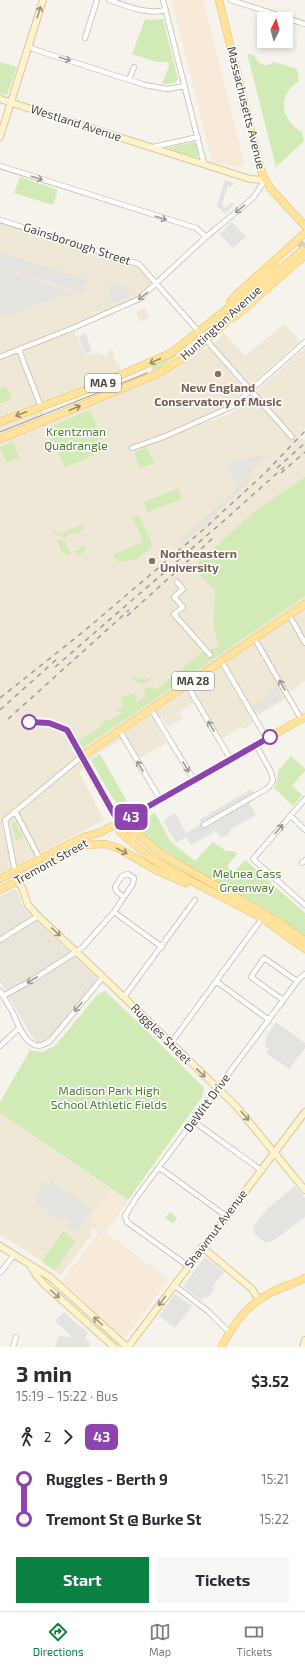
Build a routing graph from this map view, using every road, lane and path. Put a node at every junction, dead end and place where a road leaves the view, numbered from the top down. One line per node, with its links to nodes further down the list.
1 (43, 0): 10 (main road, one-way to 1)
2 (98, 0): 9 (street)
3 (110, 0): 7 (street)
4 (163, 0): 7 (street)
5 (219, 0): 21 (main road, Massachusetts Avenue)
6 (231, 0): 8 (street)
7 (166, 10): 13 (street)
8 (305, 24)
9 (85, 38)
10 (29, 46): 12 (street, one-way to 12); 15 (main road)
11 (134, 66): 12 (street)
12 (129, 80): 13 (street)
13 (185, 86): 17 (street)
14 (0, 98): 15 (main road, Westland Avenue)
15 (11, 103): 16 (main road); 18 (main road, Westland Avenue)
16 (0, 137)
17 (198, 137): 18 (street); 19 (street)
18 (152, 148): 19 (main road, Westland Avenue)
19 (204, 164): 21 (main road, Westland Avenue)
20 (0, 166): 25 (street, one-way to 25)
21 (265, 180): 23 (main road, Massachusetts Avenue); 25 (street, one-way to 25)
22 (0, 220): 27 (street, Gainsborough Street)
23 (305, 226)
24 (305, 233): 28 (main road)
25 (206, 237): 27 (street)
26 (302, 251): 28 (main road, Huntington Avenue / MA 9); 30 (main road, Huntington Avenue / MA 9)
27 (156, 284): 29 (street, Gainsborough Street); 32 (street, one-way to 32)
28 (221, 313): 29 (main road, Huntington Avenue / MA 9)
29 (199, 332): 30 (street, Gainsborough Street); 35 (main road, Huntington Avenue / MA 9, one-way to 35)
30 (206, 340): 34 (street, Gainsborough Street); 38 (main road, Huntington Avenue / MA 9, one-way to 30)
31 (305, 342): 34 (street)
32 (19, 350): 33 (street); 35 (street)
33 (0, 357)
34 (251, 390): 37 (street, Gainsborough Street); 39 (street)
35 (41, 407): 36 (main road, Huntington Avenue / MA 9, one-way to 36)
36 (0, 422)
37 (292, 437)
38 (0, 439)
39 (132, 448)
40 (177, 582): 45 (street)
41 (305, 604): 42 (main road, MA 28)
42 (289, 616): 43 (main road, MA 28); 44 (street)
43 (255, 639): 46 (main road, MA 28); 49 (street, one-way to 43)
44 (305, 643)
45 (210, 656)
46 (222, 662): 47 (main road, MA 28); 51 (street)
47 (187, 685): 48 (main road, MA 28); 54 (street, one-way to 47)
48 (151, 710): 50 (main road, MA 28); 55 (street, one-way to 55)
49 (303, 718): 51 (main road, Tremont Street)
50 (120, 731): 53 (main road, MA 28); 57 (street, one-way to 50)
51 (267, 739): 52 (main road, Tremont Street)
52 (256, 745): 54 (main road, Tremont Street); 61 (street)
53 (81, 756): 58 (street); 60 (main road)
54 (230, 760): 55 (main road, Tremont Street)
55 (194, 780): 57 (main road, Tremont Street)
56 (305, 799): 59 (street)
57 (160, 800): 60 (main road, Tremont Street)
58 (15, 811): 65 (street); 66 (street)
59 (290, 816): 62 (street); 73 (street, one-way to 59)
60 (119, 823): 63 (main road, Tremont Street); 71 (main road); 76 (main road)
61 (204, 826)
62 (305, 830)
63 (101, 832): 64 (main road, Tremont Street); 65 (main road, Tremont Street)
64 (85, 845): 68 (main road, Tremont Street); 71 (main road, one-way to 71)
65 (40, 859): 66 (main road, Tremont Street)
66 (16, 872): 67 (main road, Tremont Street)
67 (0, 879)
68 (16, 881): 69 (main road, Tremont Street); 75 (main road, Ruggles Street)
69 (0, 890)
70 (124, 897): 70 (street); 74 (street)
71 (225, 899): 76 (main road)
72 (195, 900): 79 (street)
73 (305, 905)
74 (114, 912): 79 (street); 81 (street)
75 (38, 916): 77 (street); 81 (main road, Ruggles Street, one-way to 81)
76 (264, 916): 78 (main road); 80 (main road); 84 (street)
77 (0, 940)
78 (305, 941)
79 (162, 947): 88 (street)
80 (305, 949)
81 (77, 952): 83 (main road, Ruggles Street); 87 (street, one-way to 87)
82 (305, 974): 85 (street, DeWitt Drive)
83 (103, 977): 88 (main road, Ruggles Street); 91 (street, one-way to 91)
84 (216, 981): 90 (street); 92 (street)
85 (297, 981): 89 (street, DeWitt Drive); 89 (street)
86 (0, 991): 87 (street)
87 (3, 996): 91 (street)
88 (124, 997): 92 (main road, Ruggles Street)
89 (283, 1000): 90 (street, DeWitt Drive)
90 (269, 1020): 94 (street, DeWitt Drive)
91 (19, 1028): 93 (street)
92 (171, 1043): 94 (main road, Ruggles Street, one-way to 94)
93 (0, 1046)
94 (218, 1088): 96 (street, DeWitt Drive); 97 (main road, Ruggles Street, one-way to 97)
95 (305, 1112): 97 (main road, Shawmut Avenue)
96 (194, 1121): 98 (street, DeWitt Drive); 99 (street)
97 (274, 1152): 99 (main road, Shawmut Avenue); 100 (main road, Ruggles Street)
98 (160, 1168): 101 (street); 106 (street, DeWitt Drive)
99 (261, 1170): 101 (main road, Shawmut Avenue)
100 (305, 1190)
101 (226, 1216): 103 (main road, Shawmut Avenue)
102 (0, 1246): 104 (main road)
103 (202, 1247): 106 (main road, Shawmut Avenue); 110 (main road)
104 (14, 1255): 105 (main road); 107 (street)
105 (30, 1265): 115 (main road, one-way to 115); 116 (main road, one-way to 105)
106 (188, 1266): 109 (main road, Shawmut Avenue)
107 (0, 1273)
108 (304, 1280): 110 (main road)
109 (174, 1285): 111 (street); 116 (main road, Shawmut Avenue, one-way to 116)
110 (258, 1299): 111 (main road)
111 (229, 1332): 117 (main road)
112 (16, 1337): 114 (street)
113 (305, 1340): 118 (main road)
114 (14, 1347)
115 (114, 1347)
116 (127, 1347)
117 (220, 1347)
118 (303, 1347)

